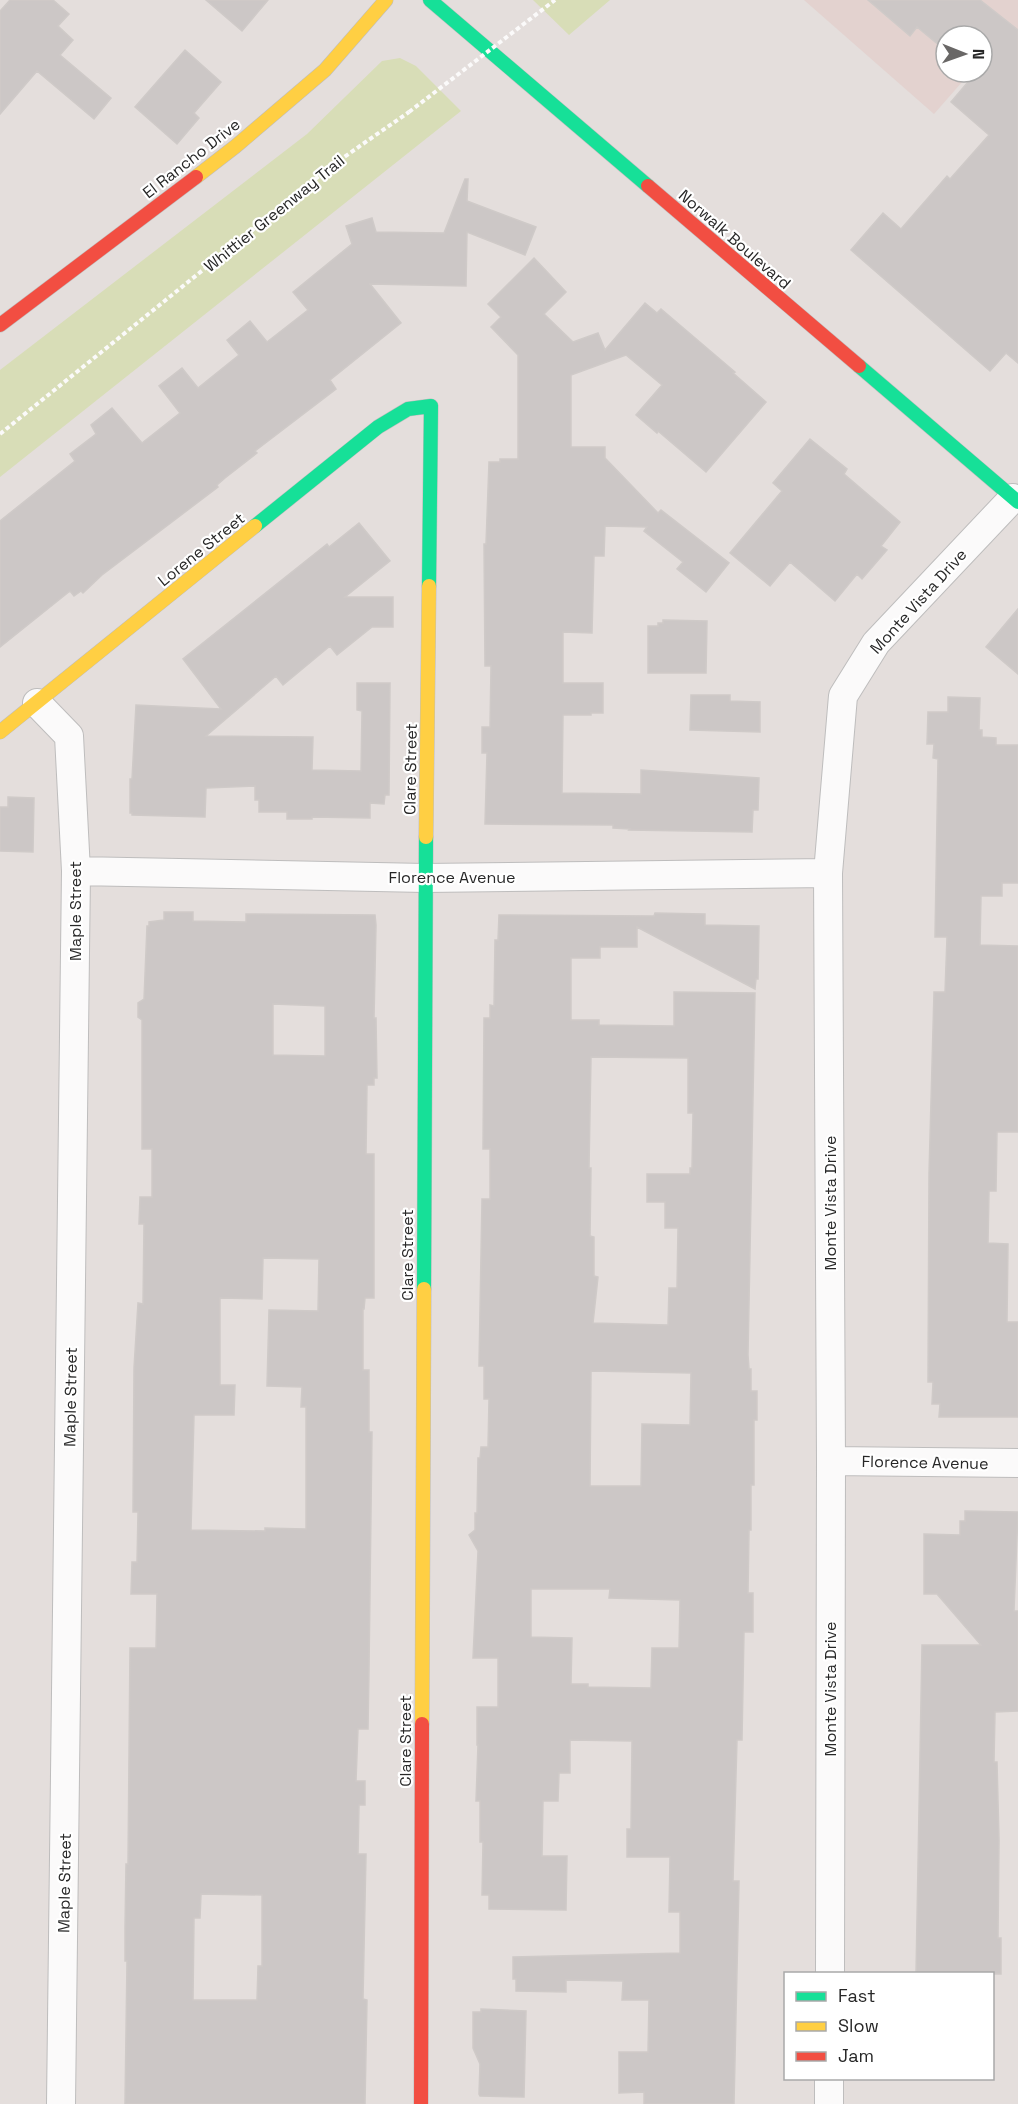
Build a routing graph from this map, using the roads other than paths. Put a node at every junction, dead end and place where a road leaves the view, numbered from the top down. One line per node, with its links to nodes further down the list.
1 (386, 0): 3 (street, El Rancho Drive)
2 (430, 0): 5 (street, Norwalk Boulevard)
3 (0, 325)
4 (430, 406): 6 (street, Lorene Street); 10 (street, Clare Street)
5 (1015, 500): 9 (street, Monte Vista Drive)
6 (37, 703): 7 (street, Lorene Street); 8 (street, Maple Street)
7 (0, 732)
8 (76, 871): 10 (street, Florence Avenue); 15 (street, Maple Street)
9 (828, 873): 10 (street, Florence Avenue); 11 (street, Monte Vista Drive)
10 (425, 878): 16 (street, Clare Street)
11 (831, 1461): 12 (street, Florence Avenue); 13 (street, Monte Vista Drive)
12 (1018, 1463)
13 (830, 1972)
14 (829, 2080): 17 (street)
15 (61, 2104)
16 (421, 2104)
17 (829, 2104)

